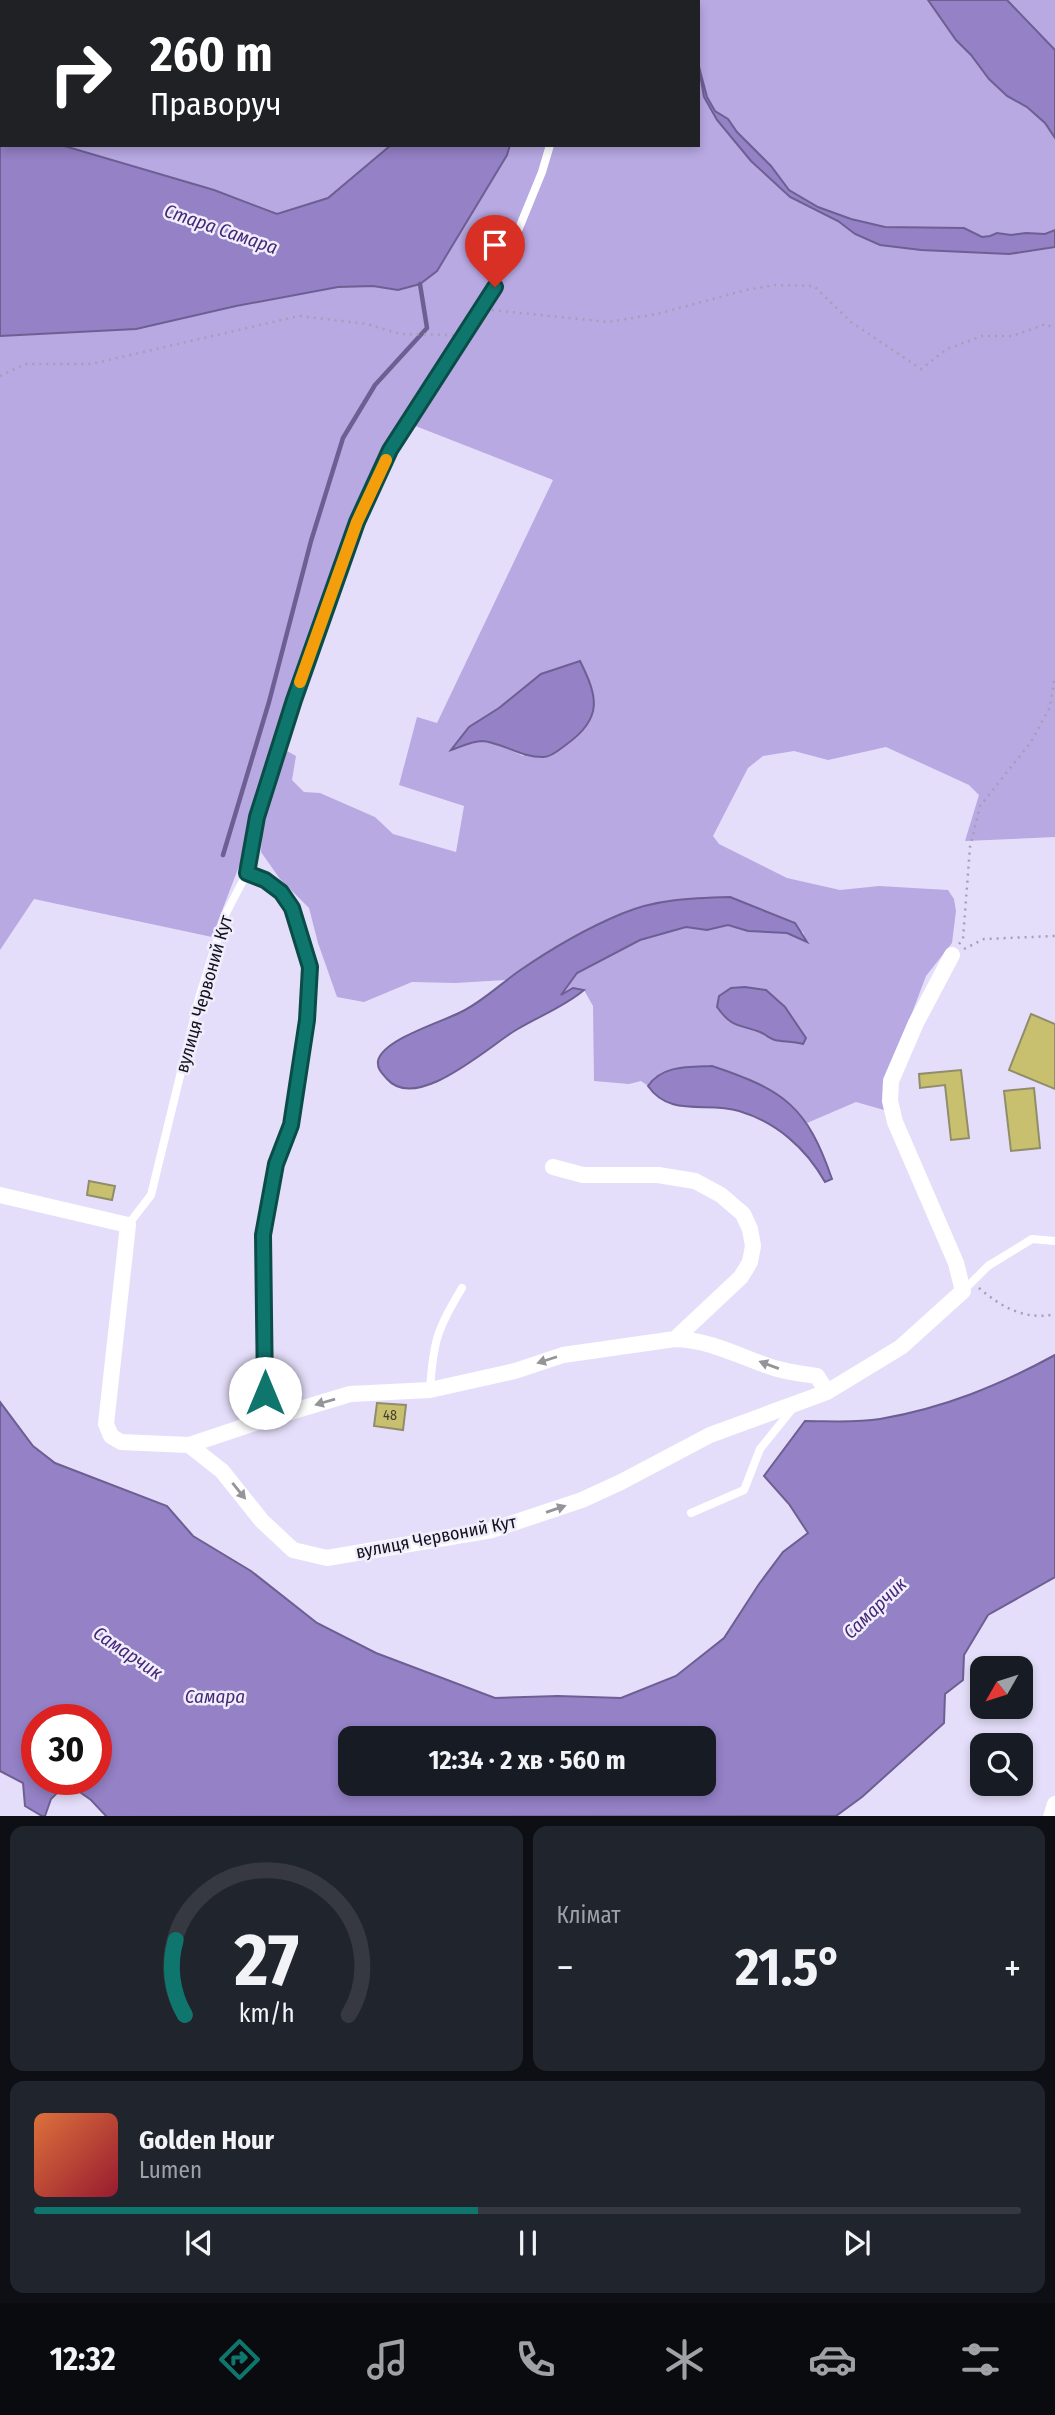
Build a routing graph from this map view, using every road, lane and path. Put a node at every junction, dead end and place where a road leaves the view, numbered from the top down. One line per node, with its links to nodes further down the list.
1 (549, 147): 2 (lane, вулиця Червоний Кут)
2 (481, 308): 3 (path); 4 (lane, вулиця Червоний Кут)
3 (1055, 329)
4 (463, 335): 5 (path); 7 (lane, вулиця Червоний Кут)
5 (0, 376)
6 (1055, 676): 9 (path)
7 (247, 873): 12 (lane, вулиця Червоний Кут); 21 (street)
8 (1055, 936): 9 (path)
9 (952, 955): 14 (street)
10 (553, 1167): 17 (street)
11 (0, 1195): 12 (street)
12 (128, 1225): 22 (street)
13 (1055, 1241): 14 (lane)
14 (968, 1287): 16 (path); 19 (street, вулиця Червоний Кут)
15 (462, 1288): 18 (lane)
16 (1055, 1314)
17 (675, 1339): 18 (street, one-way to 18); 19 (street, one-way to 17)
18 (430, 1390): 21 (street, one-way to 21)
19 (827, 1392): 20 (street, вулиця Червоний Кут)
20 (797, 1403): 22 (street, вулиця Червоний Кут, one-way to 20); 23 (lane)
21 (264, 1420): 22 (street)
22 (189, 1445)
23 (691, 1513)
24 (1055, 1804): 25 (street)
25 (1051, 1816)

